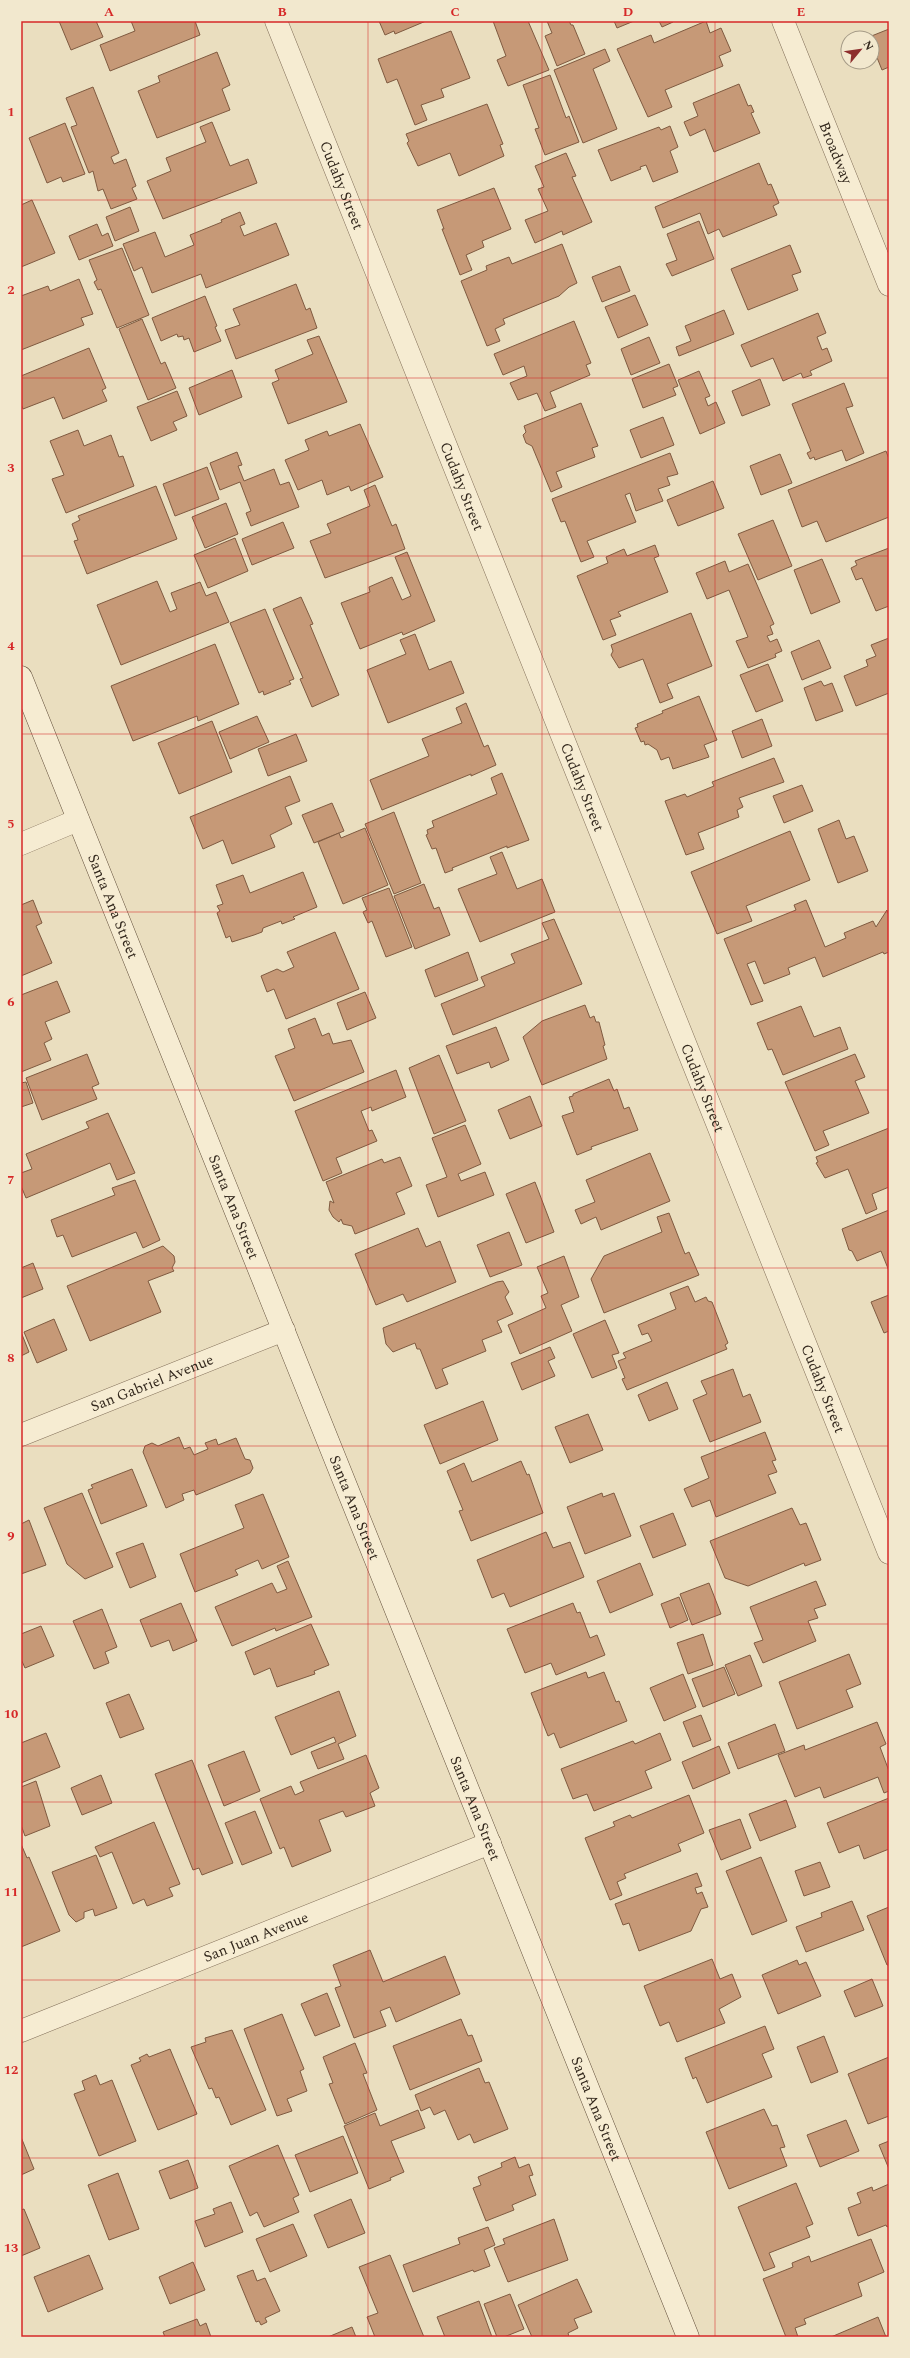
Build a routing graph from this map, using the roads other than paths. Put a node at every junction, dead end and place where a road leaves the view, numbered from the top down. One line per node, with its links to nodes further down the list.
1 (276, 21): 9 (street, Cudahy Street)
2 (783, 21): 3 (street, Broadway)
3 (889, 285)
4 (21, 677): 5 (street, Santa Ana Street)
5 (78, 820): 6 (street); 7 (street, Santa Ana Street)
6 (21, 844)
7 (284, 1330): 8 (street, San Gabriel Avenue); 10 (street, Santa Ana Street)
8 (21, 1435)
9 (889, 1553)
10 (490, 1843): 11 (street, San Juan Avenue); 12 (street, Santa Ana Street)
11 (21, 2031)
12 (688, 2337)

